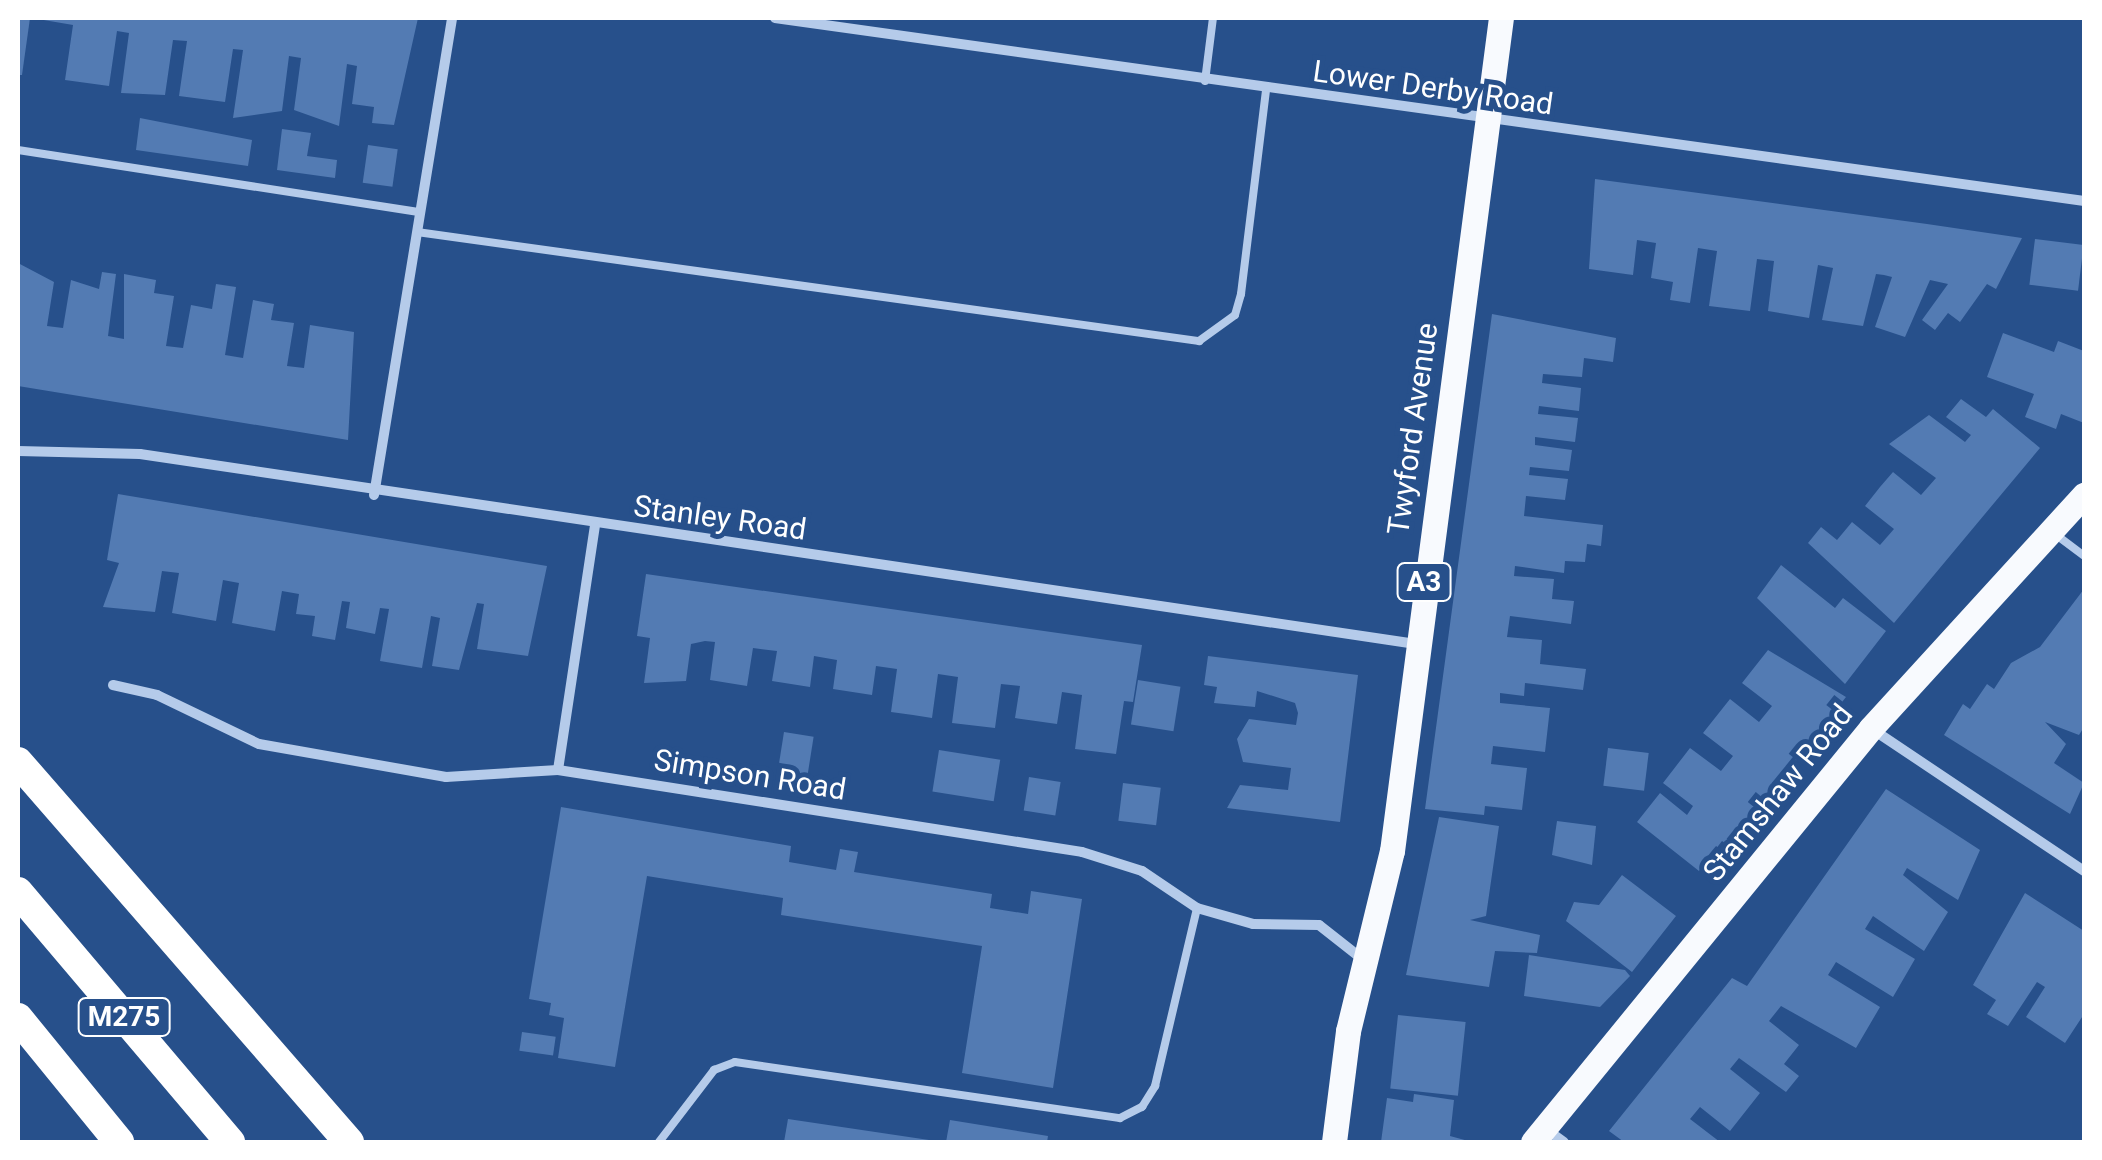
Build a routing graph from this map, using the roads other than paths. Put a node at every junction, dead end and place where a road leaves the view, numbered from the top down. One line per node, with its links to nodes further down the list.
1 (452, 18): 10 (street)
2 (775, 18): 5 (street, Lower Derby Road)
3 (1213, 18): 5 (lane)
4 (1501, 18): 7 (main road, Twyford Avenue / A3)
5 (1205, 81): 6 (street, Lower Derby Road)
6 (1266, 90): 7 (street, Lower Derby Road); 11 (lane)
7 (1488, 122): 9 (street, Lower Derby Road); 18 (main road, Twyford Avenue / A3)
8 (18, 150): 10 (lane)
9 (2084, 202)
10 (420, 212): 11 (street)
11 (417, 232): 13 (street)
12 (18, 450): 13 (street, Stanley Road)
13 (374, 495): 15 (street, Stanley Road)
14 (2084, 495): 16 (main road, Stamshaw Road)
15 (595, 526): 18 (street, Stanley Road); 22 (street)
16 (2051, 531): 17 (lane); 20 (main road, Stamshaw Road)
17 (2084, 556)
18 (1416, 644): 26 (main road, Twyford Avenue / A3)
19 (113, 685): 22 (street, Simpson Road)
20 (1871, 728): 23 (street); 28 (main road, Stamshaw Road)
21 (18, 762): 31 (highway, M275)
22 (558, 770): 25 (street, Simpson Road)
23 (2084, 871)
24 (18, 892): 30 (highway, M275)
25 (1197, 908): 26 (street, Simpson Road); 32 (lane)
26 (1364, 959): 33 (main road, Twyford Avenue / A3)
27 (18, 1018): 29 (highway, M275)
28 (1547, 1138)
29 (119, 1142)
30 (230, 1142)
31 (348, 1142)
32 (660, 1142)
33 (1334, 1142)

